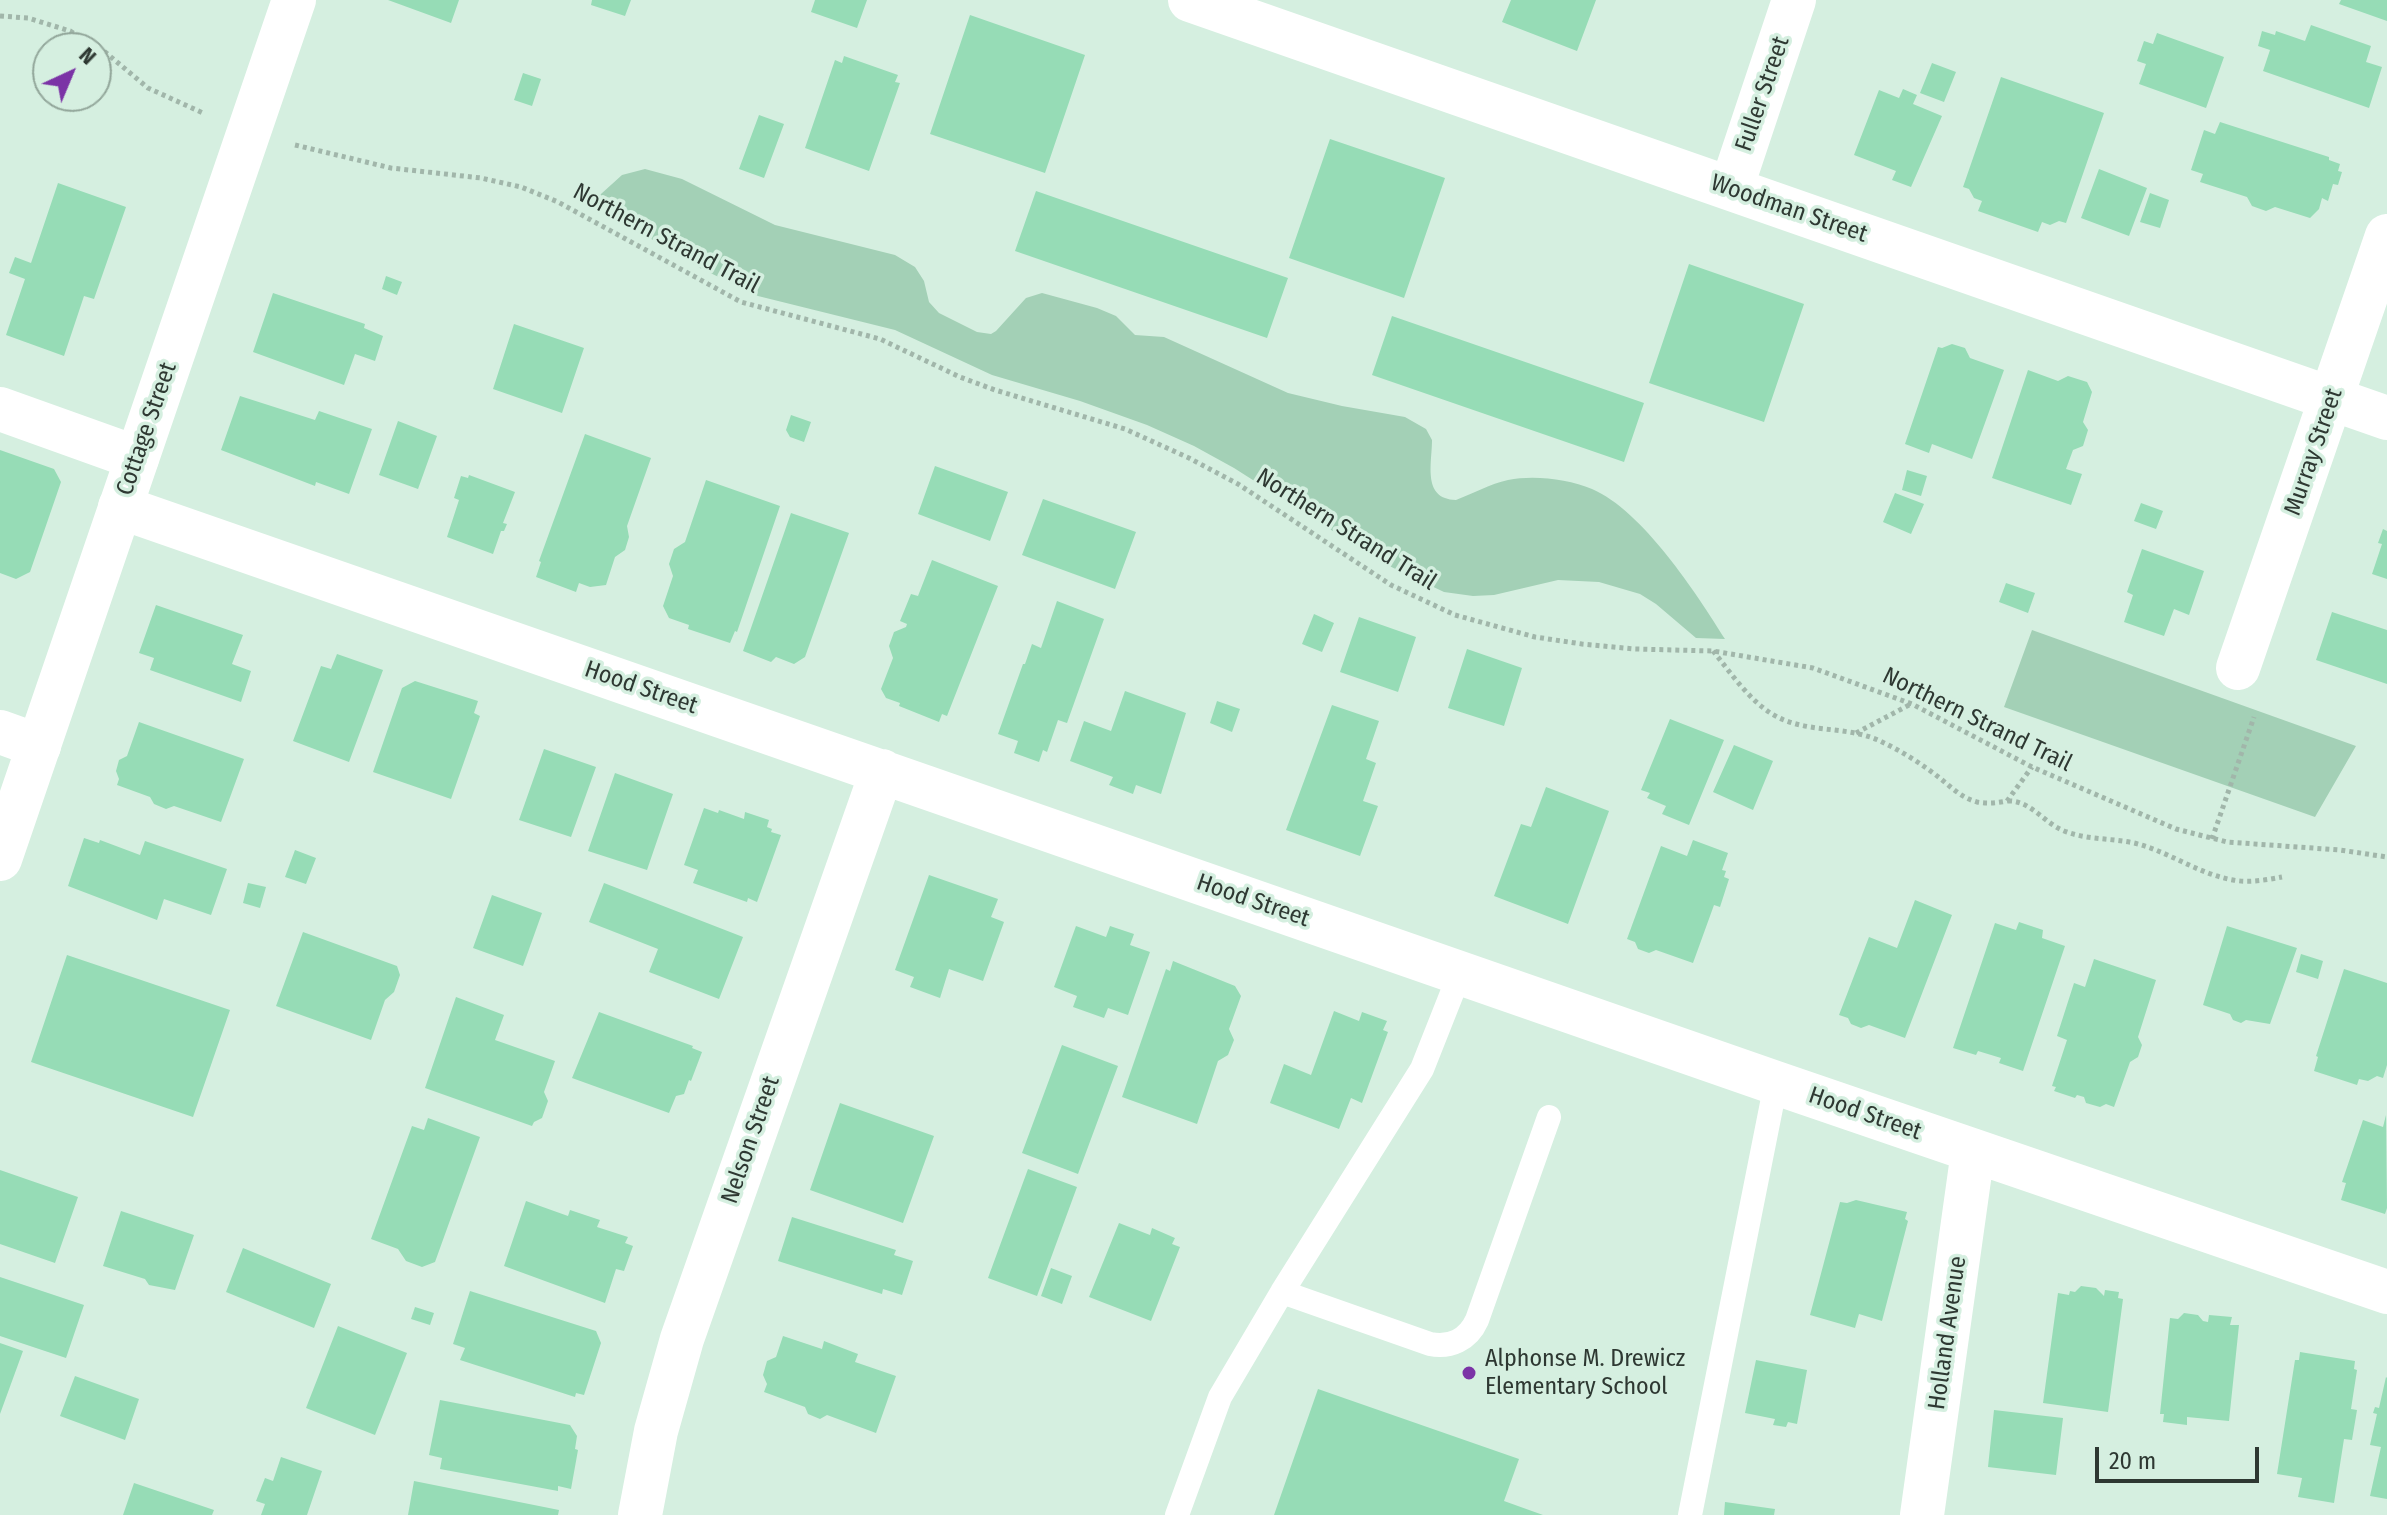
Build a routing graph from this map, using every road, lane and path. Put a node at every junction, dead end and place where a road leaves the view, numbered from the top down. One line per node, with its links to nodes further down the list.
1 (294, 0): 12 (street, Cottage Street)
2 (1190, 0): 7 (street, Woodman Street)
3 (1794, 0): 7 (street, Fuller Street)
4 (0, 16): 5 (path)
5 (184, 106)
6 (309, 149): 14 (path, Northern Strand Trail)
7 (1731, 189): 9 (street, Woodman Street)
8 (2387, 236): 9 (street, Murray Street)
9 (2333, 397): 11 (street, Woodman Street); 15 (street, Murray Street)
10 (0, 409): 12 (street)
11 (2387, 418)
12 (137, 458): 13 (street, Cottage Street)
13 (120, 507): 18 (street, Cottage Street); 20 (street, Hood Street)
14 (1713, 651): 16 (path, Northern Strand Trail); 17 (path)
15 (2238, 668): 22 (path)
16 (1912, 704): 17 (path); 19 (path, Northern Strand Trail)
17 (1856, 734): 21 (path)
18 (19, 739): 24 (street, Cottage Street)
19 (2032, 767): 21 (path); 22 (path, Northern Strand Trail)
20 (882, 771): 26 (street, Hood Street); 32 (street, Nelson Street)
21 (2007, 801): 25 (path)
22 (2212, 839): 23 (path, Northern Strand Trail)
23 (2387, 857)
24 (0, 859)
25 (2282, 877)
26 (1460, 973): 27 (street, Hood Street); 30 (lane)
27 (1776, 1083): 29 (street, Hood Street); 34 (lane)
28 (1549, 1117): 30 (lane)
29 (1973, 1151): 31 (street, Hood Street); 35 (street, Holland Avenue)
30 (1282, 1292): 33 (lane)
31 (2387, 1292)
32 (640, 1515)
33 (1177, 1515)
34 (1690, 1515)
35 (1922, 1515)

